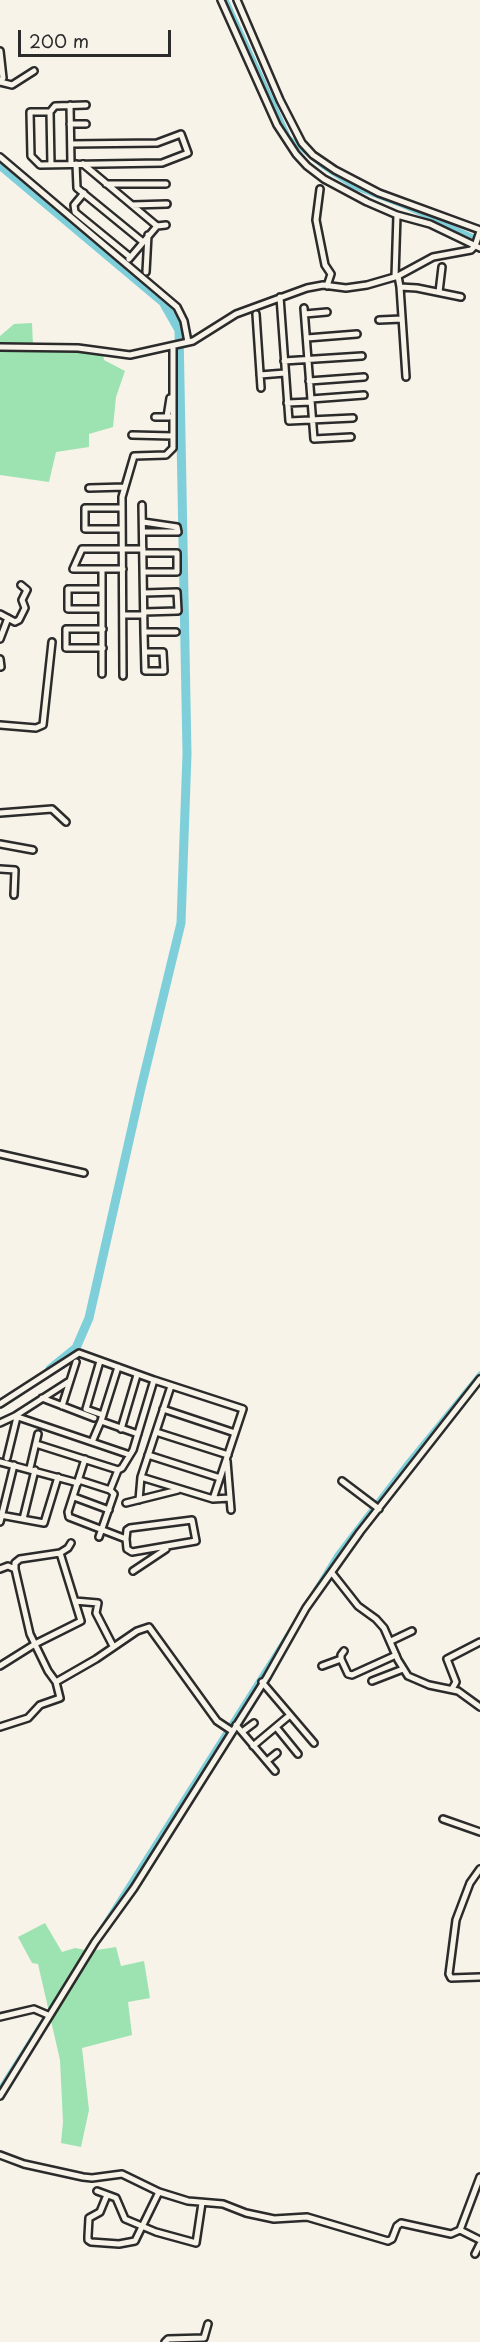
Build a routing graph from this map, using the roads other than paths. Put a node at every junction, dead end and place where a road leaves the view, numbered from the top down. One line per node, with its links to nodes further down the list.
1 (221, 0): 20 (street)
2 (237, 0): 16 (street)
3 (0, 51): 5 (street)
4 (34, 71): 5 (street)
5 (0, 82)
6 (70, 105): 7 (street); 8 (street); 9 (street)
7 (86, 105)
8 (50, 112): 15 (street); 15 (street)
9 (70, 124): 10 (street); 11 (street)
10 (86, 124)
11 (70, 144): 13 (street); 14 (street)
12 (2, 161): 32 (street)
13 (73, 164): 14 (street); 15 (street); 21 (street)
14 (83, 164): 17 (street)
15 (51, 165)
16 (349, 178): 20 (street); 27 (street)
17 (106, 184): 18 (street); 23 (street)
18 (166, 184)
19 (320, 189): 36 (street)
20 (344, 189): 24 (street)
21 (84, 193): 29 (street); 31 (street)
22 (167, 204): 23 (street)
23 (132, 205): 25 (street)
24 (397, 214): 30 (street); 35 (street)
25 (157, 225): 26 (street); 28 (street)
26 (166, 225)
27 (480, 232): 30 (street)
28 (148, 235): 29 (street); 34 (street)
29 (143, 242): 31 (street)
30 (477, 246): 35 (street)
31 (130, 257): 32 (street)
32 (125, 263): 47 (street)
33 (442, 267): 38 (street)
34 (146, 272)
35 (396, 277): 36 (street); 37 (street)
36 (327, 286): 39 (street)
37 (400, 287): 38 (street); 43 (street)
38 (439, 292): 40 (street)
39 (280, 297): 47 (street); 52 (street)
40 (461, 297)
41 (327, 312): 46 (street)
42 (256, 314): 54 (street)
43 (402, 319): 44 (street); 56 (street)
44 (379, 320)
45 (357, 334): 46 (street)
46 (306, 338): 51 (street)
47 (185, 343): 49 (street)
48 (0, 346): 49 (street)
49 (174, 346): 63 (street)
50 (362, 356): 51 (street)
51 (308, 360): 52 (street); 57 (street)
52 (284, 361): 53 (street)
53 (285, 373): 54 (street); 61 (street)
54 (260, 375): 58 (street)
55 (364, 377): 57 (street)
56 (406, 377)
57 (309, 381): 60 (street)
58 (261, 388)
59 (364, 395): 60 (street)
60 (311, 400): 61 (street); 65 (street)
61 (287, 403): 65 (street)
62 (156, 417): 63 (street)
63 (170, 417): 67 (street)
64 (353, 418): 65 (street)
65 (312, 420): 68 (street)
66 (132, 435): 67 (street)
67 (173, 436): 70 (street)
68 (351, 437)
69 (89, 488): 70 (street)
70 (125, 488): 72 (street)
71 (142, 505): 73 (street)
72 (122, 508): 74 (street); 74 (street)
73 (143, 522): 75 (street); 75 (street)
74 (122, 529): 76 (street)
75 (143, 532): 77 (street)
76 (123, 550): 77 (street); 78 (street); 79 (street)
77 (143, 551): 80 (street); 80 (street)
78 (123, 569): 79 (street); 87 (street)
79 (102, 570): 82 (street)
80 (144, 572): 83 (street)
81 (21, 585): 88 (street)
82 (102, 589): 84 (street); 84 (street)
83 (144, 593): 85 (street); 85 (street)
84 (102, 609): 89 (street)
85 (144, 613): 87 (street); 90 (street)
86 (0, 614): 88 (street)
87 (123, 615): 99 (street)
88 (8, 618): 92 (street)
89 (102, 629): 94 (street); 94 (street)
90 (144, 632): 91 (street); 95 (street)
91 (176, 632)
92 (0, 639)
93 (52, 642): 100 (street)
94 (102, 648): 98 (street)
95 (145, 652): 95 (street)
96 (0, 659): 97 (street)
97 (1, 667)
98 (102, 674)
99 (123, 676)
100 (0, 725)
101 (0, 813): 102 (street)
102 (66, 822)
103 (0, 844): 104 (street)
104 (33, 850)
105 (0, 868): 106 (street)
106 (14, 895)
107 (0, 1154): 108 (street)
108 (84, 1173)
109 (100, 1361): 111 (street); 118 (street); 123 (street)
110 (76, 1362): 115 (street)
111 (118, 1367): 112 (street); 123 (street)
112 (137, 1375): 114 (street); 125 (street)
113 (480, 1379): 153 (street)
114 (154, 1380): 116 (street); 129 (street)
115 (68, 1382): 117 (street); 119 (street)
116 (171, 1386): 120 (street); 127 (street)
117 (42, 1398): 119 (street); 121 (street)
118 (0, 1404)
119 (62, 1406): 122 (street)
120 (163, 1409): 126 (street); 127 (street)
121 (16, 1416): 124 (street); 130 (street); 135 (street)
122 (94, 1418)
123 (102, 1418): 125 (street); 130 (street)
124 (0, 1423)
125 (121, 1429): 129 (street)
126 (156, 1432): 133 (street); 134 (street)
127 (235, 1433): 134 (street)
128 (38, 1434): 131 (street)
129 (138, 1434): 132 (street)
130 (92, 1442): 132 (street)
131 (36, 1444): 136 (street); 139 (street)
132 (130, 1455): 140 (street)
133 (148, 1455): 142 (street); 143 (street)
134 (227, 1457): 143 (street); 149 (street)
135 (7, 1458)
136 (85, 1459): 140 (street); 145 (street)
137 (0, 1462): 138 (street)
138 (14, 1466): 139 (street); 156 (street)
139 (32, 1469): 141 (street); 157 (street)
140 (118, 1470): 147 (street)
141 (58, 1477): 145 (street); 157 (street)
142 (141, 1477): 146 (street); 151 (street)
143 (220, 1478): 150 (street)
144 (342, 1481): 153 (street)
145 (79, 1482): 147 (street); 148 (street)
146 (180, 1489): 150 (street); 151 (street)
147 (110, 1490): 154 (street)
148 (74, 1497): 154 (street); 159 (street)
149 (230, 1498): 150 (street); 155 (street)
150 (213, 1499)
151 (139, 1500): 152 (street)
152 (126, 1503)
153 (377, 1508): 168 (street)
154 (109, 1510): 159 (street)
155 (231, 1510)
156 (1, 1515): 157 (street); 158 (street)
157 (22, 1519)
158 (0, 1522)
159 (103, 1528): 160 (street); 161 (street)
160 (99, 1537)
161 (126, 1539): 163 (street); 163 (street)
162 (71, 1543): 164 (street)
163 (167, 1548): 167 (street)
164 (60, 1553): 166 (street); 169 (street)
165 (0, 1569): 166 (street)
166 (15, 1569): 173 (street)
167 (133, 1571)
168 (332, 1573): 171 (street); 183 (street)
169 (75, 1601): 173 (street); 174 (street)
170 (412, 1631): 171 (street)
171 (391, 1641): 176 (street)
172 (480, 1641): 184 (street)
173 (35, 1644): 178 (street); 182 (street)
174 (113, 1646): 182 (street); 191 (street)
175 (344, 1652): 177 (street)
176 (396, 1655): 177 (street); 180 (street)
177 (341, 1659): 179 (street)
178 (0, 1666)
179 (322, 1666)
180 (403, 1670): 181 (street); 184 (street)
181 (372, 1681)
182 (56, 1682): 189 (street)
183 (262, 1683): 186 (street); 188 (street)
184 (452, 1689): 185 (street)
185 (480, 1707)
186 (290, 1715): 190 (street); 193 (street)
187 (254, 1723): 192 (street)
188 (236, 1725): 191 (street); 192 (street)
189 (0, 1727)
190 (276, 1727): 194 (street); 196 (street)
191 (231, 1730): 203 (street)
192 (242, 1732): 194 (street)
193 (314, 1743)
194 (253, 1746): 197 (street)
195 (277, 1753): 197 (street)
196 (298, 1754)
197 (267, 1761): 198 (street)
198 (274, 1772)
199 (443, 1819): 200 (street)
200 (480, 1832)
201 (480, 1869): 202 (street)
202 (480, 1977)
203 (46, 2015): 204 (street); 205 (street)
204 (0, 2017)
205 (0, 2096)
206 (0, 2155): 209 (street)
207 (480, 2177): 213 (street)
208 (96, 2191): 210 (street)
209 (159, 2192): 211 (street); 212 (street)
210 (107, 2195): 212 (street); 212 (street)
211 (202, 2203): 212 (street); 213 (street)
212 (142, 2227)
213 (460, 2230): 214 (street)
214 (480, 2240)
215 (480, 2244): 216 (street)
216 (475, 2254)
217 (208, 2324): 218 (street)
218 (165, 2342)

